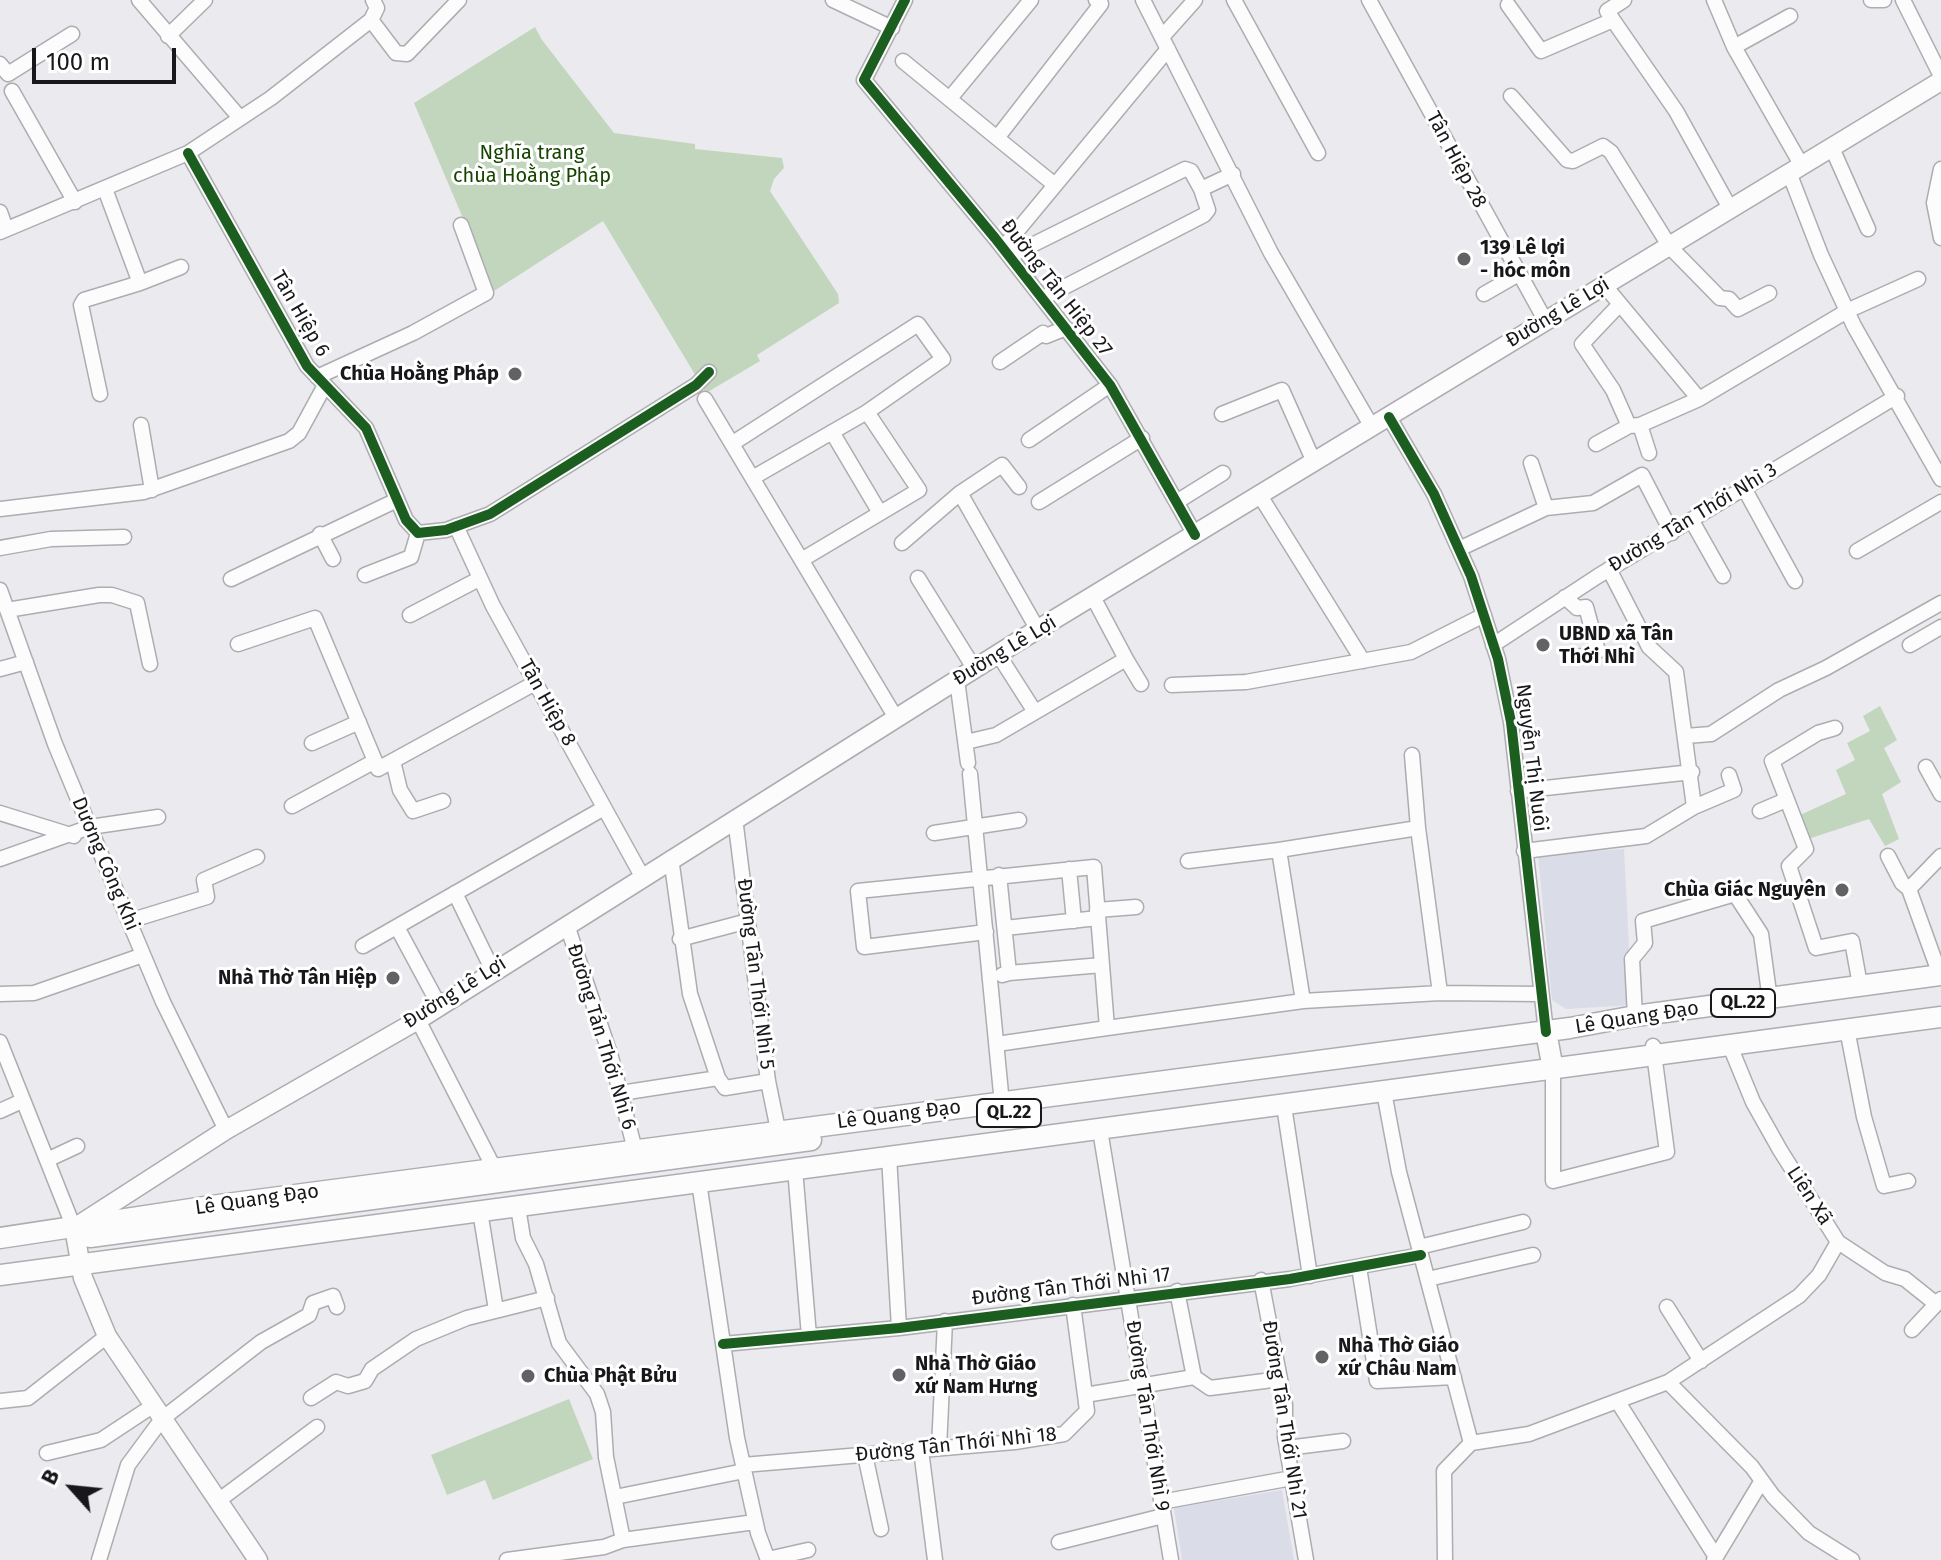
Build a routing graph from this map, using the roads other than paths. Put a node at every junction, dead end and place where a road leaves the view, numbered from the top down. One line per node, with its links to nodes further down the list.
1 (139, 0): 24 (street)
2 (205, 0): 24 (street)
3 (373, 0): 21 (street)
4 (459, 0): 21 (street)
5 (833, 0): 22 (street)
6 (905, 0): 22 (street)
7 (1031, 0): 32 (street)
8 (1096, 0): 34 (street)
9 (1143, 0): 25 (street)
10 (1195, 0): 25 (street)
11 (1234, 0): 37 (street)
12 (1369, 0): 54 (street, Tân Hiệp 28)
13 (1624, 0): 19 (street)
14 (1714, 0): 26 (street)
15 (1871, 0): 16 (street)
16 (1884, 0)
17 (1903, 0): 29 (street)
18 (1508, 5): 19 (street)
19 (1607, 10): 45 (street)
20 (1790, 16): 26 (street)
21 (371, 20): 33 (street)
22 (892, 28): 52 (street, Đường Tân Hiệp 27)
23 (72, 34): 28 (street)
24 (168, 36): 33 (street)
25 (1165, 43): 40 (street); 41 (street)
26 (1734, 47): 39 (street)
27 (903, 61): 32 (street)
28 (0, 64)
29 (1941, 79): 35 (main road, Đường Lê Lợi)
30 (12, 91): 44 (street)
31 (1511, 96): 51 (street)
32 (951, 97): 34 (street)
33 (240, 118): 36 (street)
34 (997, 138): 41 (street)
35 (1832, 148): 39 (main road, Đường Lê Lợi); 48 (street)
36 (188, 153): 42 (street); 67 (street, Tân Hiệp 6)
37 (1318, 153)
38 (1941, 169): 50 (street)
39 (1796, 170): 45 (main road, Đường Lê Lợi); 62 (street)
40 (1233, 174): 43 (street); 78 (street)
41 (1055, 185): 52 (street)
42 (105, 189): 44 (street); 56 (street)
43 (1201, 189): 52 (street); 60 (street)
44 (75, 202): 49 (street)
45 (1731, 210): 51 (main road, Đường Lê Lợi)
46 (0, 212): 49 (street)
47 (461, 225): 67 (street)
48 (1868, 229)
49 (3, 231)
50 (1941, 238)
51 (1670, 247): 57 (main road, Đường Lê Lợi); 58 (street)
52 (1006, 252): 60 (street, Đường Tân Hiệp 27)
53 (181, 267): 56 (street)
54 (1517, 275): 59 (street); 63 (street, Tân Hiệp 28)
55 (1918, 279): 62 (street)
56 (140, 283): 69 (street)
57 (1605, 286): 61 (street); 63 (main road, Đường Lê Lợi)
58 (1769, 293)
59 (1484, 294)
60 (1043, 298): 64 (street, Đường Tân Hiệp 27)
61 (1620, 304): 72 (street); 77 (street)
62 (1847, 311): 70 (street); 72 (street)
63 (1545, 320): 75 (main road, Đường Lê Lợi)
64 (1066, 328): 65 (street); 68 (street, Đường Tân Hiệp 27)
65 (1000, 362)
66 (709, 372): 103 (street)
67 (320, 382): 92 (street); 95 (street, Tân Hiệp 6)
68 (1110, 385): 80 (street, Đường Tân Hiệp 27); 81 (street)
69 (100, 394)
70 (1897, 396): 89 (street); 91 (street, Đường Tân Thới Nhì 3)
71 (705, 399): 82 (street)
72 (1699, 399): 77 (street)
73 (867, 412): 79 (street); 82 (street); 101 (street)
74 (1222, 414): 85 (street)
75 (1389, 417): 78 (main road, Đường Lê Lợi); 111 (street, Nguyễn Thị Nuôi)
76 (141, 425): 92 (street)
77 (1635, 425): 83 (street); 84 (street)
78 (1372, 427): 85 (main road, Đường Lê Lợi)
79 (832, 432): 88 (street); 101 (street)
80 (1142, 438): 96 (street, Đường Tân Hiệp 27); 97 (street)
81 (1029, 440)
82 (733, 443): 88 (street)
83 (1596, 444)
84 (1649, 453)
85 (1314, 462): 94 (main road, Đường Lê Lợi)
86 (1531, 463): 99 (street)
87 (1223, 473): 96 (street)
88 (754, 477): 114 (street)
89 (1941, 479)
90 (1019, 487): 93 (street)
91 (1744, 488): 102 (street, Đường Tân Thới Nhì 3); 121 (street)
92 (152, 490): 100 (street)
93 (960, 493): 109 (street); 130 (street)
94 (1259, 494): 107 (main road, Đường Lê Lợi); 137 (street)
95 (397, 500): 104 (street, Tân Hiệp 6); 106 (street)
96 (1178, 501): 107 (street, Đường Tân Hiệp 27)
97 (1039, 502)
98 (1941, 502): 112 (street)
99 (1546, 508): 105 (street); 111 (street)
100 (0, 509)
101 (880, 513): 114 (street)
102 (1692, 521): 105 (street, Đường Tân Thới Nhì 3); 117 (street)
103 (456, 526): 104 (street); 120 (street, Tân Hiệp 8)
104 (418, 533): 116 (street)
105 (1672, 533): 115 (street, Đường Tân Thới Nhì 3)
106 (320, 534): 113 (street); 119 (street)
107 (1195, 535): 123 (main road, Đường Lê Lợi)
108 (124, 537): 110 (street)
109 (902, 543)
110 (0, 548)
111 (1459, 549): 128 (street, Nguyễn Thị Nuôi)
112 (1857, 551)
113 (333, 559)
114 (803, 559): 147 (street)
115 (1609, 569): 124 (street, Đường Tân Thới Nhì 3); 150 (street)
116 (365, 575)
117 (1723, 576)
118 (918, 578): 140 (street)
119 (231, 579)
120 (479, 579): 127 (street); 143 (street, Tân Hiệp 8)
121 (1795, 581)
122 (0, 590): 126 (street, Dương Công Khi)
123 (1093, 597): 130 (main road, Đường Lê Lợi); 136 (street)
124 (1565, 597): 132 (street, Đường Tân Thới Nhì 3); 135 (street)
125 (1941, 603): 150 (street)
126 (7, 610): 138 (street, Dương Công Khi); 139 (street)
127 (410, 615)
128 (1484, 615): 132 (street, Nguyễn Thị Nuôi); 137 (street)
129 (1941, 627): 133 (street)
130 (1038, 630): 134 (main road, Đường Lê Lợi)
131 (238, 644): 148 (street)
132 (1493, 645): 159 (street, Nguyễn Thị Nuôi)
133 (1910, 645)
134 (998, 654): 140 (main road, Đường Lê Lợi); 146 (street)
135 (1582, 656)
136 (1126, 659): 144 (street); 146 (street)
137 (1363, 661): 145 (street)
138 (26, 662): 141 (street); 172 (street, Dương Công Khi)
139 (150, 664)
140 (974, 668): 142 (main road, Đường Lê Lợi)
141 (0, 669)
142 (957, 680): 147 (main road, Đường Lê Lợi); 151 (street)
143 (535, 683): 155 (street); 165 (street, Tân Hiệp 8)
144 (1141, 684)
145 (1172, 685)
146 (1035, 712): 151 (street)
147 (896, 718): 169 (main road, Đường Lê Lợi)
148 (359, 722): 152 (street); 154 (street)
149 (1835, 728): 161 (street)
150 (1686, 736): 157 (street)
151 (966, 742): 171 (street)
152 (312, 743)
153 (1412, 755): 173 (street)
154 (375, 761): 155 (street); 163 (street)
155 (393, 761): 162 (street)
156 (1926, 767): 160 (street)
157 (1692, 772): 159 (street); 164 (street)
158 (1729, 775): 164 (street)
159 (1518, 791): 177 (street, Nguyễn Thị Nuôi)
160 (1941, 794)
161 (1786, 800): 166 (street); 207 (street)
162 (443, 801)
163 (292, 806)
164 (1694, 807): 177 (street)
165 (604, 808): 187 (street, Tân Hiệp 8); 189 (street)
166 (1760, 811)
167 (0, 813): 175 (street)
168 (158, 817): 172 (street)
169 (735, 818): 181 (main road, Đường Lê Lợi); 193 (street, Đường Tân Thới Nhì 5)
170 (1019, 820): 171 (street)
171 (975, 826): 174 (street); 186 (street)
172 (90, 827): 175 (street); 192 (street, Dương Công Khi)
173 (1418, 828): 176 (street); 209 (street)
174 (934, 833)
175 (74, 836): 182 (street)
176 (1279, 850): 183 (street); 213 (street)
177 (1524, 851): 211 (street, Nguyễn Thị Nuôi)
178 (1888, 856): 188 (street)
179 (1941, 856): 188 (street)
180 (257, 857): 192 (street)
181 (671, 858): 187 (main road, Đường Lê Lợi); 199 (street)
182 (0, 859)
183 (1188, 861)
184 (1069, 869): 185 (street); 191 (street); 194 (street)
185 (999, 875): 186 (street); 197 (street)
186 (981, 876): 198 (street); 198 (street)
187 (643, 878): 195 (main road, Đường Lê Lợi)
188 (1909, 889): 205 (street)
189 (455, 893): 196 (street); 203 (street)
190 (1136, 907): 191 (street)
191 (1098, 914): 194 (street); 202 (street)
192 (129, 921): 201 (street, Dương Công Khi)
193 (748, 921): 199 (street); 227 (street, Đường Tân Thới Nhì 5)
194 (1074, 921): 197 (street)
195 (567, 925): 203 (main road, Đường Lê Lợi); 229 (street, Đường Tản Thới Nhì 6)
196 (397, 927): 200 (street); 214 (street)
197 (1005, 928): 204 (street)
198 (986, 932): 206 (street)
199 (680, 939): 226 (street)
200 (363, 946)
201 (143, 955): 210 (street); 234 (street, Dương Công Khi)
202 (1102, 965): 204 (street); 219 (street)
203 (493, 971): 214 (main road, Đường Lê Lợi)
204 (1009, 973): 206 (street)
205 (1940, 975): 207 (highway, Lê Quang Đạo / QL.22)
206 (990, 979): 222 (street)
207 (1860, 985): 212 (highway, Lê Quang Đạo / QL.22)
208 (1941, 986): 224 (highway, Lê Quang Đạo / QL.22)
209 (1440, 993): 211 (street); 213 (street)
210 (0, 994)
211 (1540, 994): 224 (street, Nguyễn Thị Nuôi)
212 (1770, 1000): 216 (highway, Lê Quang Đạo / QL.22); 216 (street)
213 (1303, 1001): 219 (street)
214 (439, 1005): 218 (main road, Đường Lê Lợi)
215 (1941, 1006): 225 (highway, Lê Quang Đạo / QL.22)
216 (1635, 1016): 224 (highway, Lê Quang Đạo / QL.22)
217 (1941, 1017): 220 (highway, Lê Quang Đạo / QL.22)
218 (418, 1020): 234 (main road, Đường Lê Lợi); 241 (street)
219 (1107, 1028): 222 (street)
220 (1847, 1029): 223 (highway, Lê Quang Đạo / QL.22); 243 (street)
221 (0, 1042): 230 (street)
222 (997, 1044): 232 (street)
223 (1730, 1046): 225 (highway, Lê Quang Đạo / QL.22); 249 (street, Liên Xã)
224 (1549, 1050): 225 (highway, Lê Quang Đạo / QL.22); 225 (street, Nguyễn Thị Nuôi); 228 (highway, Lê Quang Đạo / QL.22); 232 (highway, Lê Quang Đạo / QL.22); 250 (highway, Lê Quang Đạo / QL.22)
225 (1654, 1051)
226 (718, 1078): 227 (street); 229 (street)
227 (768, 1081): 235 (street, Đường Tân Thới Nhì 5)
228 (1384, 1092): 231 (highway, Lê Quang Đạo / QL.22); 252 (street)
229 (621, 1093): 238 (street, Đường Tản Thới Nhì 6)
230 (22, 1101): 233 (street); 240 (street)
231 (1284, 1106): 236 (highway, Lê Quang Đạo / QL.22); 257 (street)
232 (1002, 1108): 235 (highway, Lê Quang Đạo / QL.22); 250 (highway, Lê Quang Đạo / QL.22)
233 (0, 1111)
234 (226, 1130): 250 (main road, Đường Lê Lợi)
235 (778, 1130): 238 (highway, Lê Quang Đạo / QL.22)
236 (1100, 1130): 239 (highway, Lê Quang Đạo / QL.22); 262 (street, Đường Tân Thới Nhì 9)
237 (77, 1146): 240 (street)
238 (635, 1150): 241 (highway, Lê Quang Đạo / QL.22)
239 (889, 1156): 242 (highway, Lê Quang Đạo / QL.22); 269 (street)
240 (47, 1160): 250 (street)
241 (494, 1168): 250 (highway, Lê Quang Đạo / QL.22)
242 (795, 1169): 244 (highway, Lê Quang Đạo / QL.22); 272 (street)
243 (1908, 1181)
244 (699, 1182): 245 (highway, Lê Quang Đạo / QL.22); 273 (street)
245 (518, 1207): 246 (highway, Lê Quang Đạo / QL.22); 261 (street)
246 (480, 1211): 250 (highway, Lê Quang Đạo / QL.22); 267 (street)
247 (1523, 1222): 252 (street, Đường Tân Thới Nhì 17)
248 (0, 1238): 250 (highway, Lê Quang Đạo / QL.22)
249 (1838, 1242): 263 (street, Liên Xã); 274 (street)
250 (77, 1246): 251 (highway, Lê Quang Đạo / QL.22); 254 (highway, Lê Quang Đạo / QL.22); 256 (highway, Lê Quang Đạo / QL.22); 271 (main road)
251 (0, 1249)
252 (1420, 1251): 255 (street, Đường Tân Thới Nhì 17); 258 (street)
253 (1533, 1255): 258 (street)
254 (0, 1265)
255 (1359, 1267): 257 (street, Đường Tân Thới Nhì 17); 276 (street)
256 (0, 1275)
257 (1310, 1276): 259 (street, Đường Tân Thới Nhì 17)
258 (1428, 1279): 276 (street)
259 (1261, 1280): 260 (street, Đường Tân Thới Nhì 17); 277 (street, Đường Tân Thới Nhì 21)
260 (1177, 1291): 262 (street, Đường Tân Thới Nhì 17); 275 (street)
261 (547, 1298): 267 (street); 296 (street)
262 (1128, 1298): 264 (street, Đường Tân Thới Nhì 17); 279 (street, Đường Tân Thới Nhì 9)
263 (1938, 1301): 270 (street)
264 (1073, 1305): 268 (street, Đường Tân Thới Nhì 17); 280 (street)
265 (337, 1307): 284 (street)
266 (1667, 1307): 274 (street)
267 (496, 1310): 281 (street)
268 (945, 1321): 269 (street, Đường Tân Thới Nhì 17); 288 (street)
269 (899, 1328): 272 (street, Đường Tân Thới Nhì 17)
270 (1912, 1330)
271 (107, 1336): 282 (street); 284 (main road)
272 (809, 1336): 273 (street, Đường Tân Thới Nhì 17)
273 (723, 1344): 293 (street)
274 (1701, 1361): 278 (street)
275 (1194, 1377): 277 (street); 279 (street)
276 (1454, 1377): 287 (street)
277 (1280, 1379): 289 (street, Đường Tân Thới Nhì 21)
278 (1668, 1382): 283 (street); 295 (street)
279 (1141, 1388): 280 (street); 298 (street, Đường Tân Thới Nhì 9)
280 (1085, 1395): 288 (street, Đường Tân Thới Nhì 18)
281 (311, 1398)
282 (0, 1401)
283 (1618, 1402): 287 (street); 305 (street)
284 (158, 1412): 291 (street); 297 (main road); 307 (street)
285 (317, 1427): 297 (street)
286 (1343, 1441): 289 (street)
287 (1471, 1443): 313 (street)
288 (939, 1448): 290 (street, Đường Tân Thới Nhì 18)
289 (1287, 1448): 294 (street, Đường Tân Thới Nhì 21)
290 (921, 1450): 292 (street, Đường Tân Thới Nhì 18); 310 (street)
291 (47, 1453)
292 (865, 1455): 293 (street, Đường Tân Thới Nhì 18); 300 (street)
293 (743, 1468): 296 (street, Đường Tân Thới Nhì 18); 299 (street)
294 (1292, 1478): 298 (street); 312 (street, Đường Tân Thới Nhì 21)
295 (1761, 1482): 305 (street); 314 (street)
296 (615, 1497): 301 (street)
297 (218, 1501): 308 (main road)
298 (1162, 1509): 302 (street); 311 (street, Đường Tân Thới Nhì 9)
299 (755, 1522): 301 (street); 306 (street)
300 (881, 1529)
301 (623, 1540): 304 (street)
302 (1059, 1542)
303 (808, 1550): 306 (street)
304 (604, 1554): 309 (street)
305 (1715, 1558)
306 (768, 1559)
307 (99, 1560)
308 (258, 1560)
309 (507, 1560)
310 (935, 1560)
311 (1171, 1560)
312 (1306, 1560)
313 (1445, 1560)
314 (1852, 1560)

